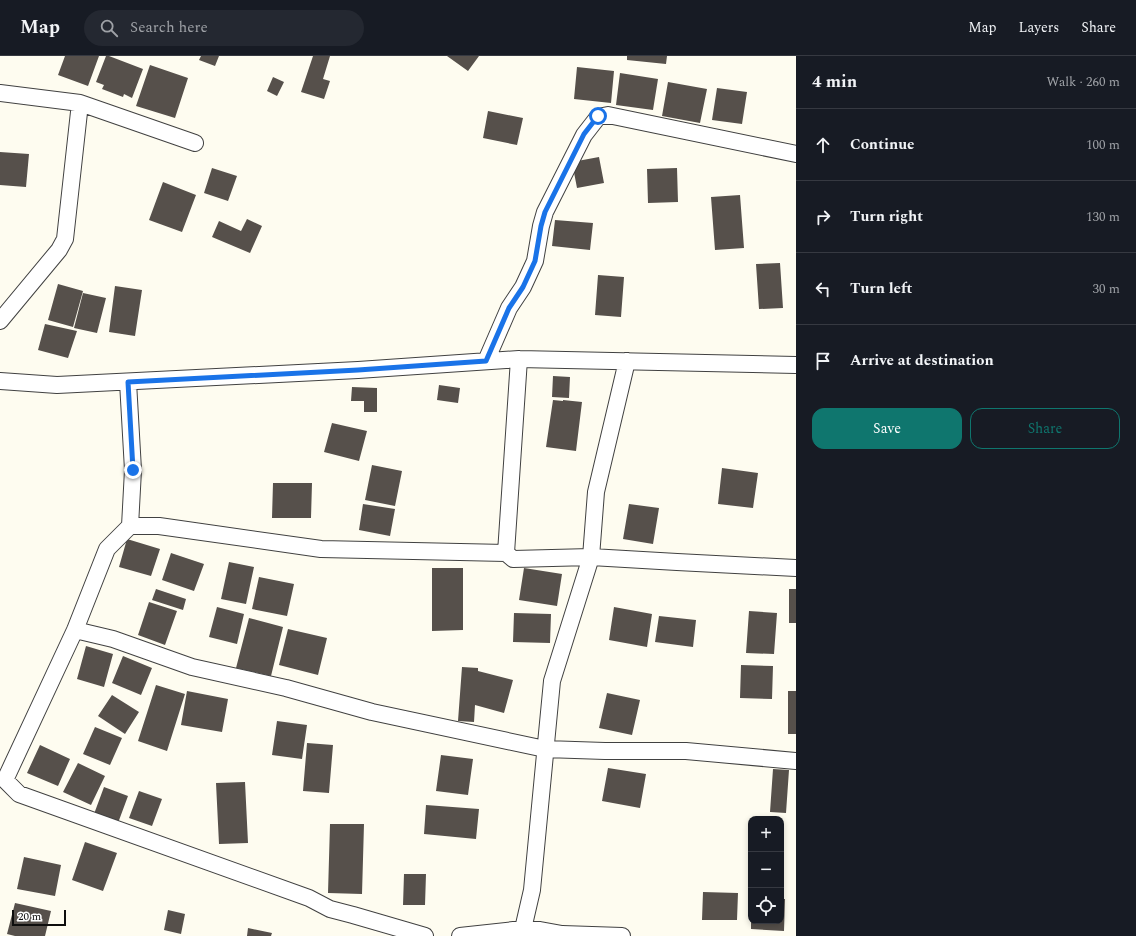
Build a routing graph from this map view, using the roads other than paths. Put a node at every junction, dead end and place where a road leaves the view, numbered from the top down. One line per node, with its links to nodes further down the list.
1 (0, 93): 2 (street)
2 (80, 103): 3 (street); 5 (street)
3 (195, 143)
4 (796, 154): 7 (street)
5 (0, 321)
6 (519, 359): 7 (street); 8 (street); 13 (street)
7 (486, 361): 11 (street)
8 (627, 361): 9 (street); 14 (street)
9 (796, 365)
10 (0, 381): 11 (street)
11 (128, 382): 12 (street)
12 (130, 526): 13 (street); 16 (street)
13 (506, 553): 14 (street)
14 (591, 557): 15 (street); 17 (street)
15 (796, 568)
16 (75, 630): 17 (street); 20 (street)
17 (545, 749): 18 (street); 19 (street)
18 (796, 761)
19 (523, 929): 21 (street); 22 (street)
20 (425, 936)
21 (460, 936)
22 (622, 936)

